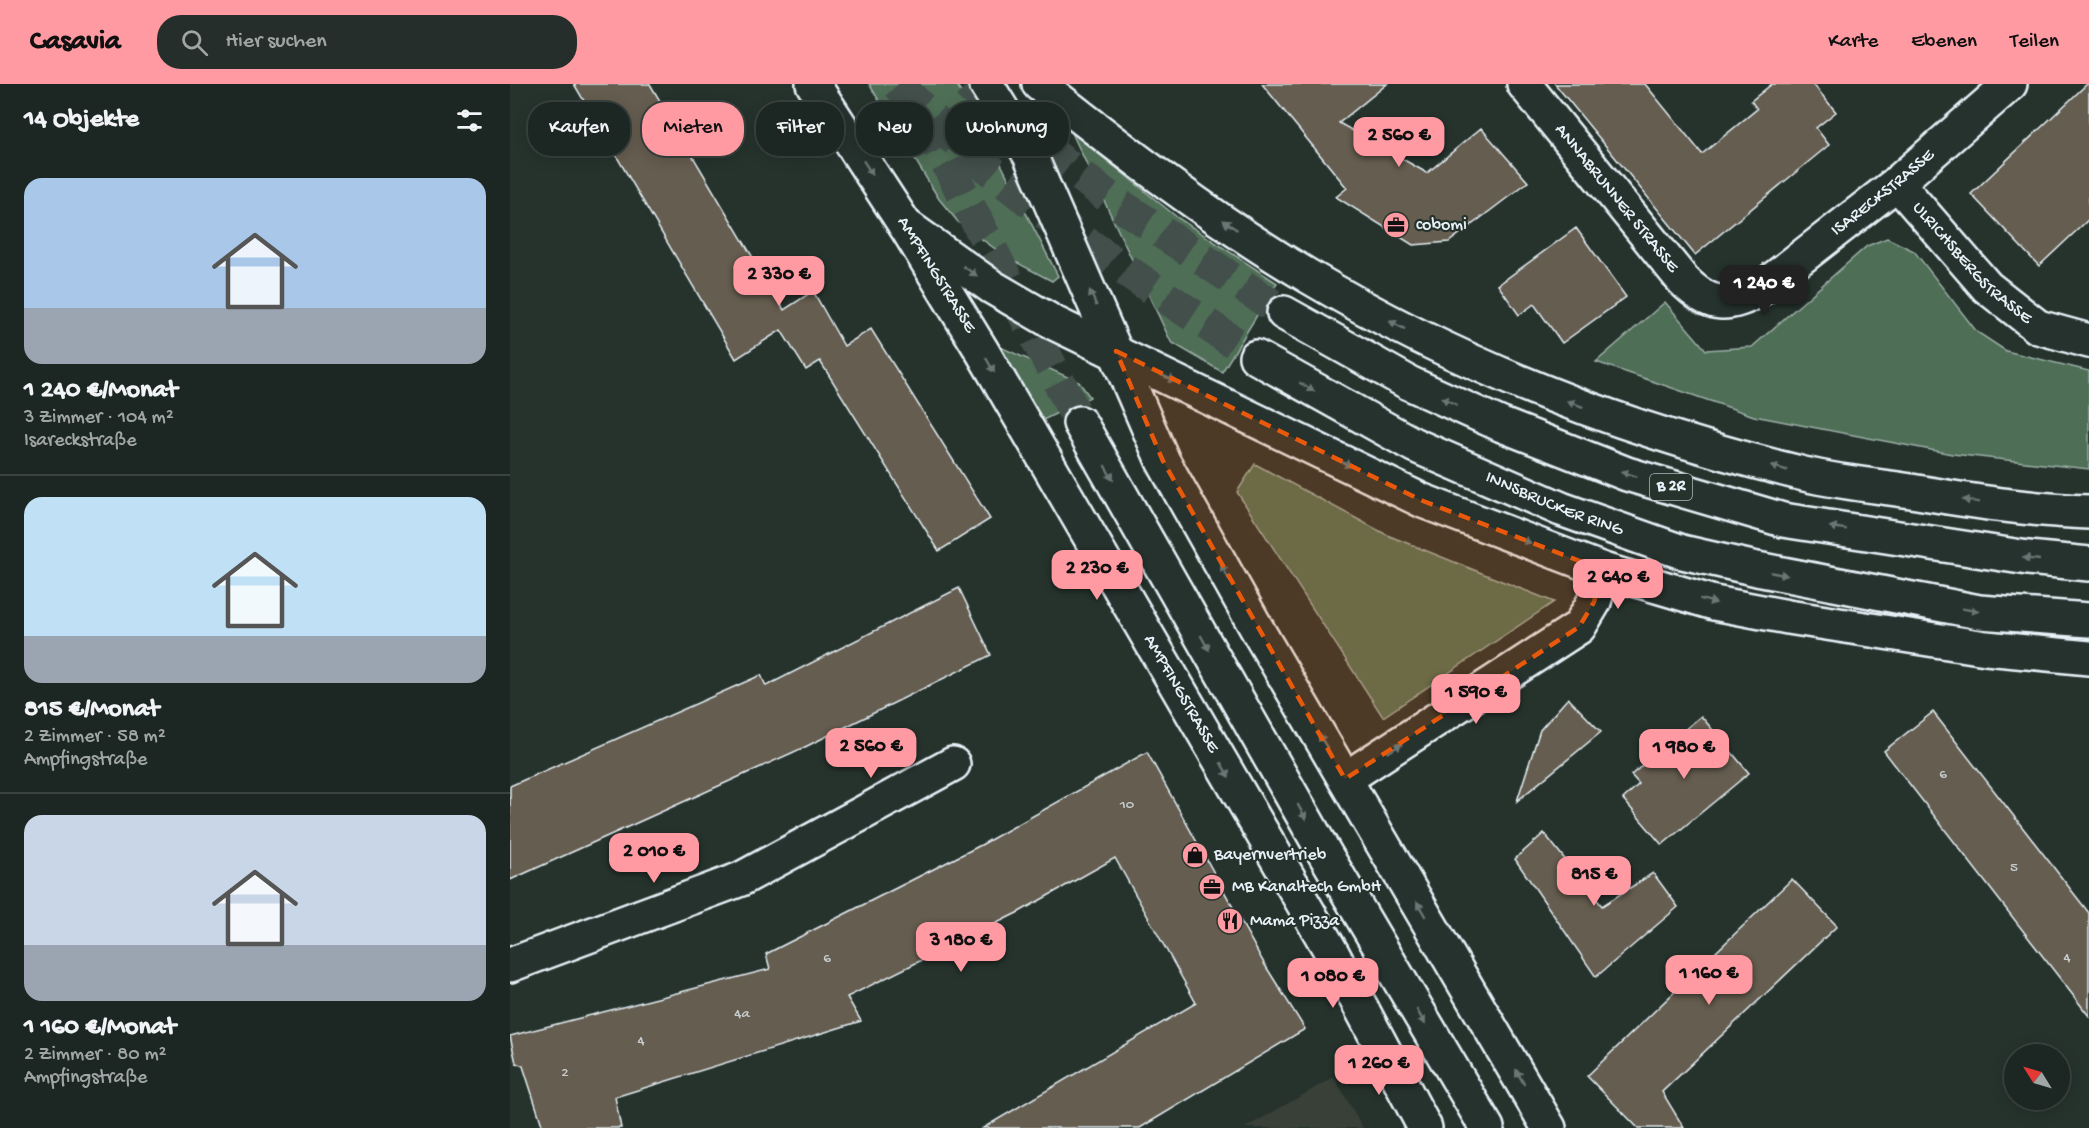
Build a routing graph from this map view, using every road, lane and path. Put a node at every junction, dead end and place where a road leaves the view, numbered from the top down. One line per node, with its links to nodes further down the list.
1 (813, 84): 7 (main road, AMPFINGSTRASSE, one-way to 7)
2 (986, 84): 11 (main road, one-way to 2)
3 (1039, 84): 14 (main road, one-way to 3)
4 (1524, 84): 8 (main road, ANNABRUNNER STRASSE)
5 (2010, 84): 6 (main road, ISARECKSTRASSE)
6 (1897, 183): 8 (main road, ISARECKSTRASSE); 10 (main road, ULRICHSBERGSTRASSE)
7 (905, 225): 11 (main road, one-way to 11); 22 (main road, AMPFINGSTRASSE, one-way to 22)
8 (1716, 303)
9 (1284, 313): 15 (main road, B 2R, one-way to 9)
10 (2089, 341)
11 (1116, 351): 16 (main road, one-way to 16); 20 (main road, one-way to 11)
12 (1256, 357): 17 (main road, INNSBRUCKER RING, one-way to 17)
13 (1080, 423): 23 (main road, one-way to 23)
14 (2089, 512)
15 (2089, 564)
16 (1603, 570): 18 (main road, one-way to 18); 20 (main road, one-way to 16)
17 (2089, 620)
18 (2089, 658)
19 (952, 764): 21 (main road)
20 (1345, 779): 24 (main road, one-way to 20)
21 (510, 965)
22 (1425, 1128)
23 (1487, 1128)
24 (1549, 1128)

